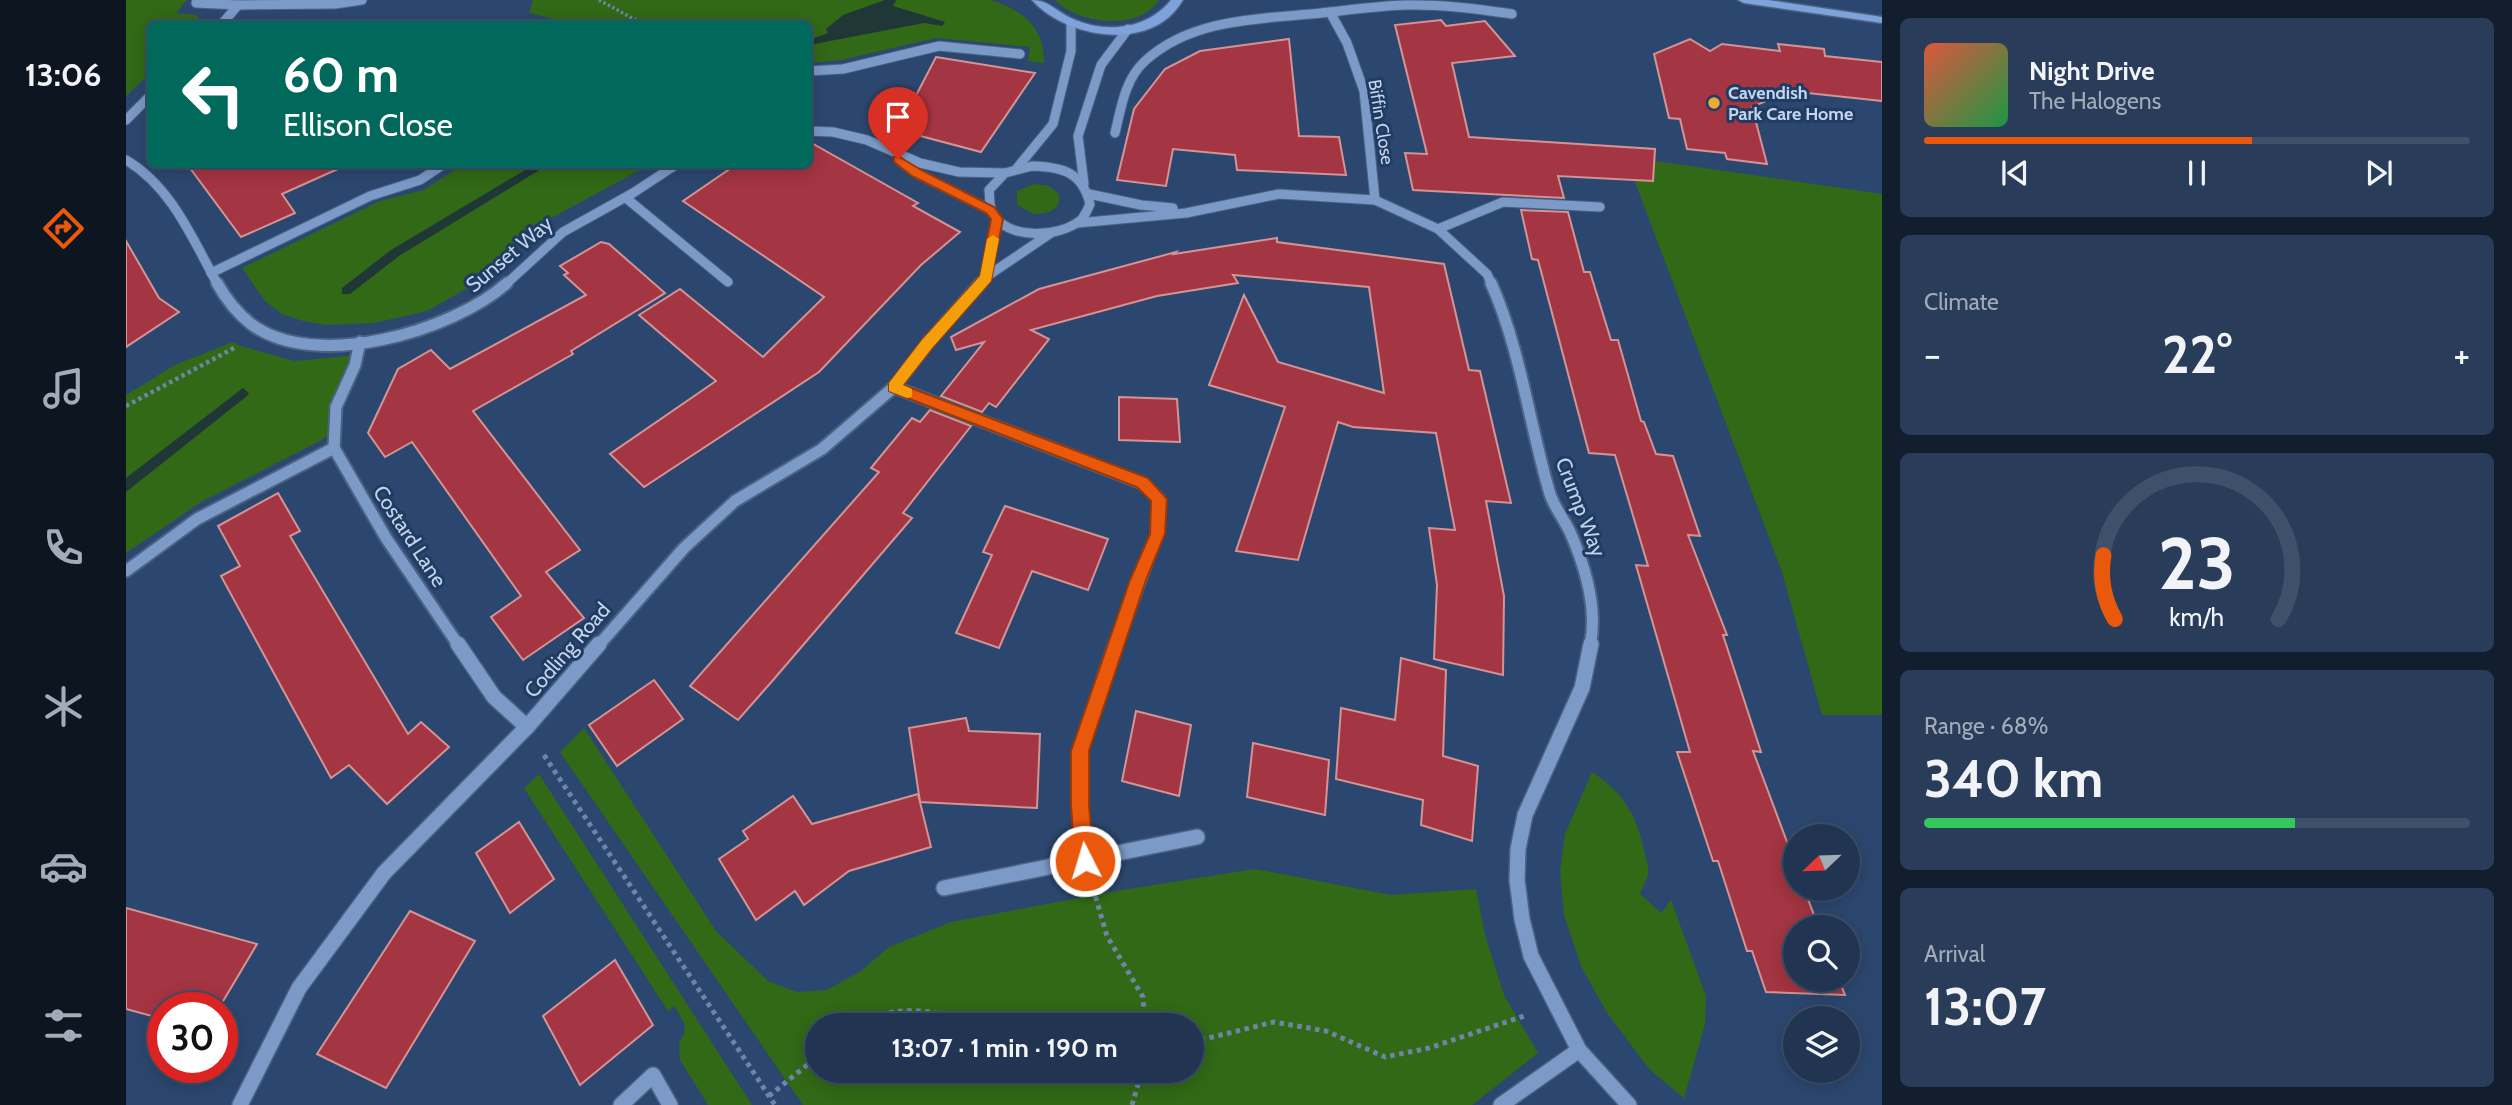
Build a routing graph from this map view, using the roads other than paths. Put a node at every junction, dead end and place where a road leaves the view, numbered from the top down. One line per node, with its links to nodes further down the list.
1 (362, 0): 6 (street)
2 (1038, 0): 13 (main road)
3 (1177, 0): 14 (main road)
4 (1744, 0): 11 (main road)
5 (196, 4): 6 (street)
6 (238, 5): 12 (street)
7 (1394, 6): 8 (street); 9 (street)
8 (1329, 12): 10 (street); 30 (street, Biffin Close)
9 (1512, 14)
10 (1273, 18): 20 (street)
11 (1882, 20)
12 (225, 21)
13 (1071, 23): 14 (main road); 25 (street)
14 (1128, 29): 27 (street)
15 (1020, 54): 16 (street)
16 (812, 71)
17 (147, 99): 18 (street)
18 (126, 120)
19 (812, 131): 21 (street)
20 (1115, 133)
21 (880, 146): 26 (street); 33 (street)
22 (126, 160): 37 (street, Sunset Way)
23 (438, 168): 37 (street)
24 (671, 168): 29 (street, Sunset Way)
25 (1017, 168): 26 (street); 27 (street)
26 (1005, 173): 33 (street)
27 (1084, 184): 28 (street)
28 (1090, 194): 32 (street, Crump Way); 34 (street)
29 (626, 198): 39 (street); 40 (street, Sunset Way)
30 (1376, 200): 32 (street, Crump Way); 35 (street, Crump Way)
31 (1600, 207): 35 (street)
32 (1198, 210): 34 (street, Crump Way)
33 (993, 214): 36 (street); 38 (street)
34 (1077, 223): 36 (street)
35 (1438, 229): 48 (street, Crump Way)
36 (1051, 233): 38 (street, Codling Road)
37 (211, 273): 40 (street, Sunset Way)
38 (986, 277): 41 (street, Codling Road)
39 (728, 282)
40 (360, 342): 42 (street)
41 (894, 387): 44 (street, Codling Road); 46 (street)
42 (334, 448): 43 (street); 44 (street, Costard Lane)
43 (126, 571)
44 (527, 727): 49 (street, Codling Road)
45 (1197, 838): 46 (street)
46 (1085, 861): 47 (street)
47 (944, 888)
48 (1579, 1049): 52 (street); 53 (street, Crump Way)
49 (240, 1105)
50 (621, 1105): 51 (street)
51 (670, 1105)
52 (1501, 1105)
53 (1629, 1105)

